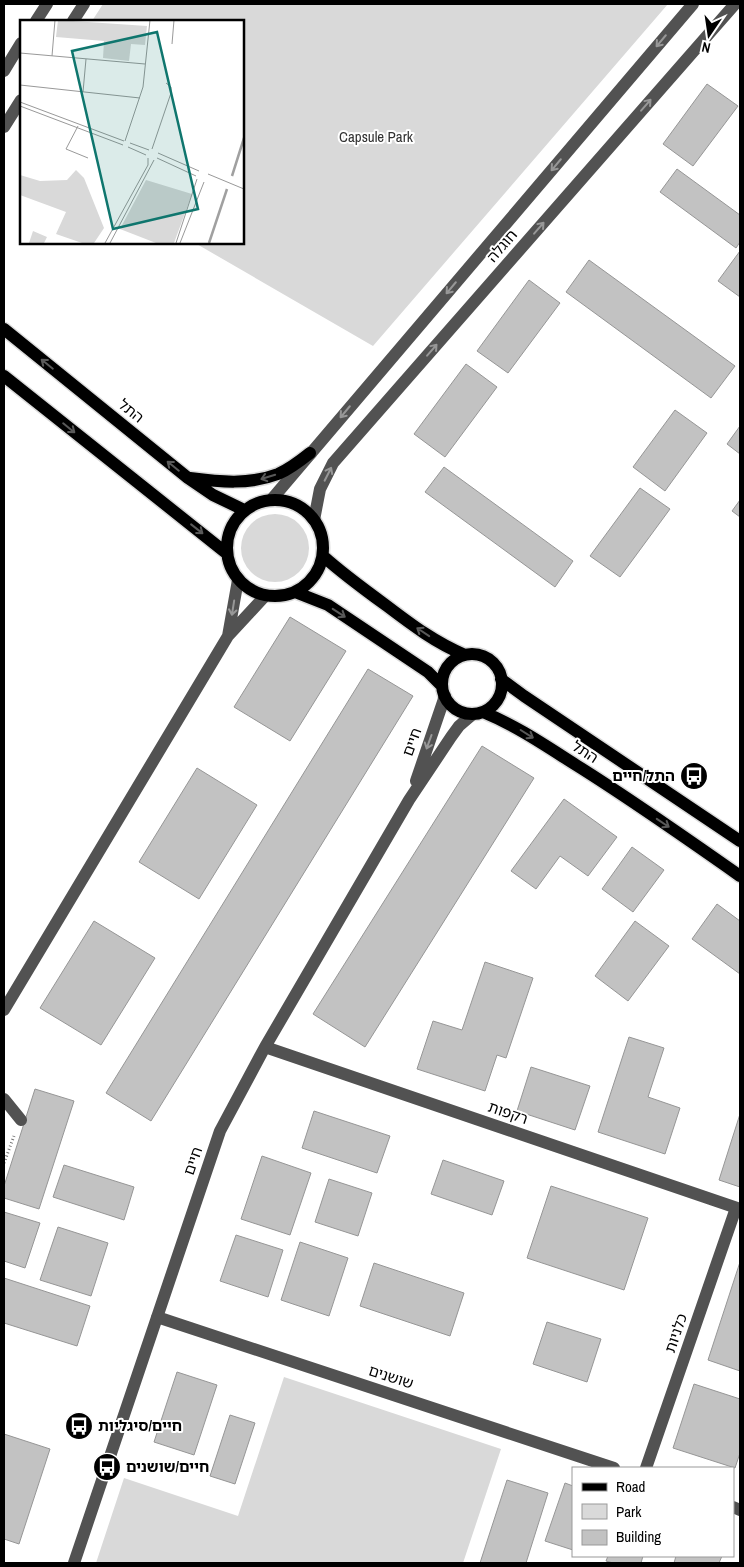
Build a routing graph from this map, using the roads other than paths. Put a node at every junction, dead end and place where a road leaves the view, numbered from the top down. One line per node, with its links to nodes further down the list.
1 (47, 4): 5 (street)
2 (84, 4): 6 (street)
3 (693, 4): 13 (street, חוגלה, one-way to 13)
4 (735, 4): 17 (street, חוגלה, one-way to 4)
5 (37, 20)
6 (74, 20)
7 (20, 46): 8 (street)
8 (4, 71)
9 (20, 102): 10 (street)
10 (4, 127)
11 (4, 329): 14 (main road, התל, one-way to 11)
12 (4, 376): 18 (main road, one-way to 18)
13 (310, 453): 14 (main road, one-way to 14); 15 (street, חוגלה)
14 (188, 478): 16 (main road, התל)
15 (272, 499): 16 (main road); 17 (main road)
16 (244, 510): 18 (main road)
17 (314, 520): 19 (main road)
18 (226, 552): 20 (main road)
19 (323, 556): 21 (main road); 24 (main road, one-way to 19)
20 (238, 580): 22 (main road); 23 (street, one-way to 23)
21 (295, 592): 22 (main road); 26 (main road, one-way to 26)
22 (264, 596): 23 (street)
23 (228, 636): 31 (street)
24 (466, 655): 25 (main road); 26 (main road)
25 (501, 679): 27 (main road); 29 (main road, התל)
26 (444, 691): 27 (main road); 28 (street, חיים, one-way to 28)
27 (478, 713): 28 (street, חיים); 30 (main road, התל, one-way to 30)
28 (409, 800): 32 (street, חיים)
29 (740, 841)
30 (740, 876)
31 (4, 1010)
32 (265, 1047): 35 (street, רקפות); 36 (street, חיים)
33 (4, 1100): 34 (street)
34 (21, 1120)
35 (738, 1209): 38 (street, כלניות)
36 (157, 1317): 37 (street, שושנים); 39 (street, חיים)
37 (611, 1467)
38 (646, 1467)
39 (74, 1563)

